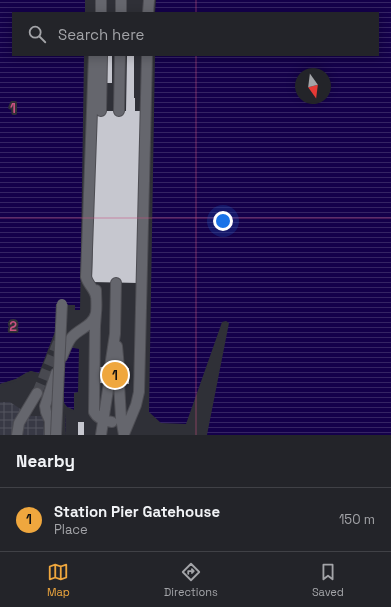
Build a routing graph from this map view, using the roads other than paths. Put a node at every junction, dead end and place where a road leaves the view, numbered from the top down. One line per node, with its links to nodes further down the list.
1 (121, 0): 3 (lane)
2 (149, 0): 4 (lane)
3 (121, 12)
4 (148, 12)
5 (94, 56): 13 (lane)
6 (102, 56): 9 (lane)
7 (120, 56): 10 (lane)
8 (147, 56): 23 (lane)
9 (101, 111)
10 (119, 111)
11 (96, 282): 13 (lane)
12 (116, 283): 17 (lane)
13 (96, 297): 15 (lane)
14 (62, 304): 26 (lane, bridge)
15 (96, 312): 16 (lane); 22 (lane)
16 (62, 357)
17 (115, 367)
18 (56, 373): 25 (lane)
19 (109, 383): 22 (lane)
20 (119, 384): 23 (lane)
21 (37, 393): 24 (lane)
22 (105, 427): 23 (lane)
23 (124, 434)
24 (17, 435)
25 (50, 435)
26 (56, 435)

